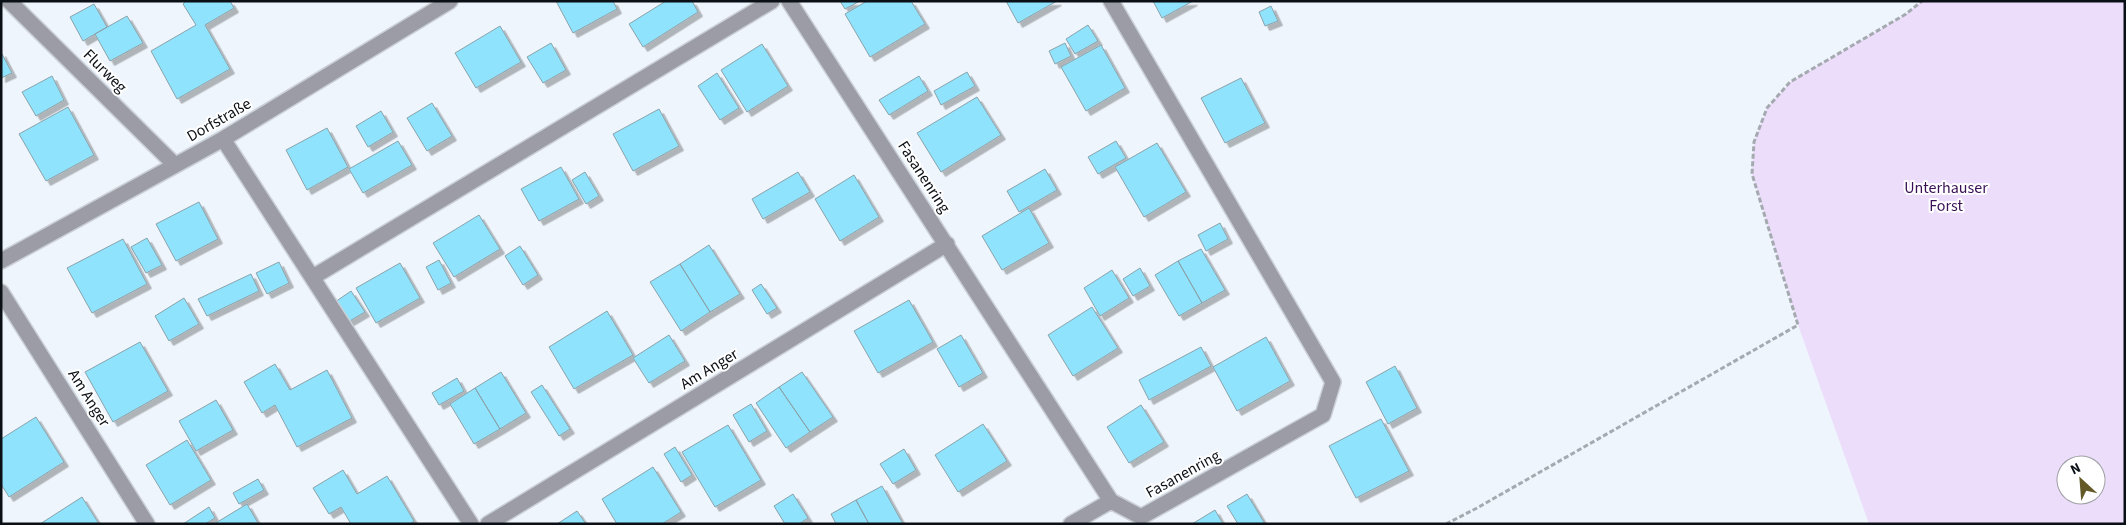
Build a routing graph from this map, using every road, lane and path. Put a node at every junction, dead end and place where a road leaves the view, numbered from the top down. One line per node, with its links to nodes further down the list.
1 (9, 1): 8 (street, Flurweg)
2 (450, 1): 7 (street, Dorfstraße)
3 (772, 1): 11 (street)
4 (789, 1): 9 (street, Fasanenring)
5 (1111, 1): 13 (street, Fasanenring)
6 (1922, 1): 18 (path)
7 (223, 139): 8 (street, Dorfstraße); 11 (street)
8 (176, 165): 10 (street, Dorfstraße)
9 (947, 244): 13 (street, Fasanenring); 16 (street, Am Anger)
10 (1, 261)
11 (314, 277): 15 (street)
12 (1, 292): 14 (street, Am Anger)
13 (1112, 500): 17 (street)
14 (147, 524)
15 (471, 524)
16 (488, 524)
17 (1071, 524)
18 (1446, 524)

